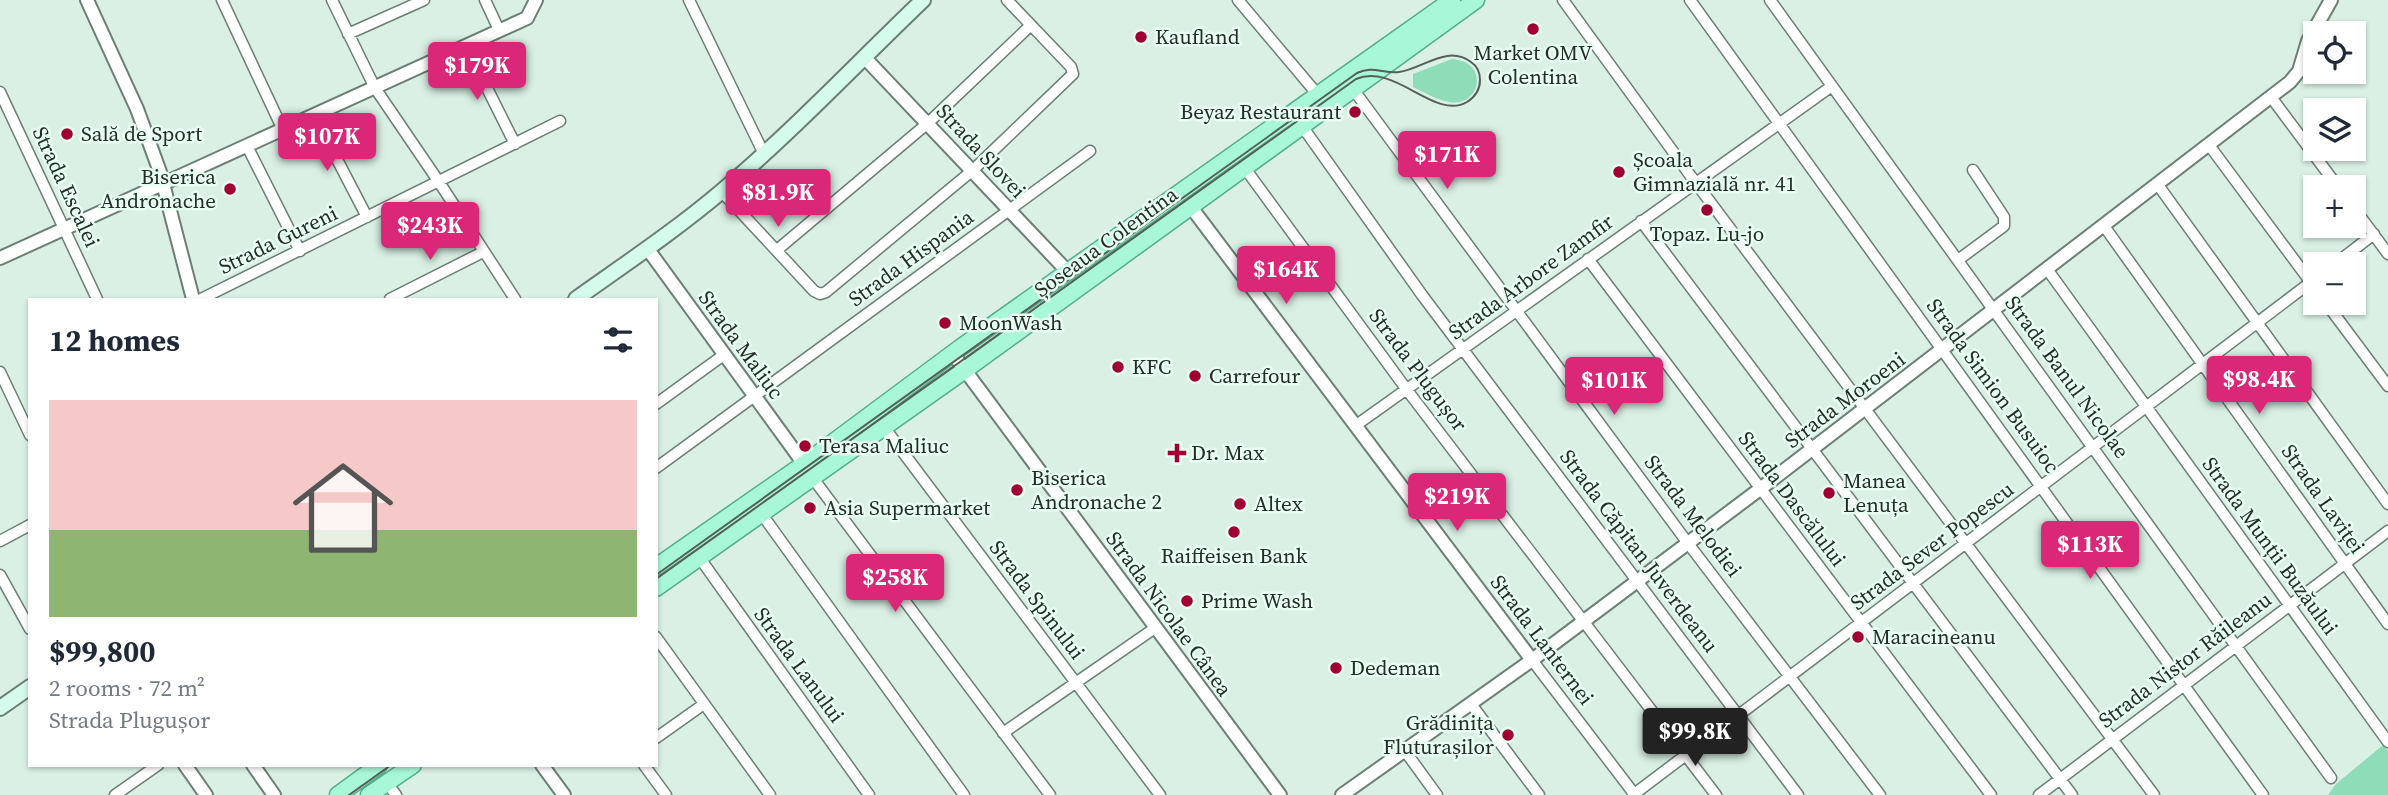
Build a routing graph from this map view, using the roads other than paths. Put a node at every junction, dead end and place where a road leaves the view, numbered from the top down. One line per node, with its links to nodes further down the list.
1 (87, 0): 45 (street)
2 (222, 0): 33 (street)
3 (332, 0): 19 (street)
4 (424, 0): 19 (street)
5 (485, 0): 18 (street)
6 (536, 0): 18 (street)
7 (690, 0): 38 (street)
8 (923, 0): 21 (main road)
9 (1007, 0): 17 (street)
10 (1238, 0): 26 (street)
11 (1452, 0): 26 (main road, Șoseaua Colentina)
12 (1476, 0): 24 (main road, Șoseaua Colentina)
13 (1563, 0): 44 (street)
14 (1690, 0): 31 (street, Strada Simion Busuioc)
15 (1770, 0): 22 (street, Strada Banul Nicolae)
16 (2331, 0): 27 (street, Strada Moroeni)
17 (1031, 25): 30 (street); 40 (street)
18 (499, 30): 20 (street)
19 (348, 34): 23 (street)
20 (466, 46): 23 (street); 34 (street)
21 (864, 57): 30 (street, Strada Slovei); 38 (main road)
22 (1832, 86): 31 (street, Strada Arbore Zamfir); 64 (street, Strada Banul Nicolae)
23 (375, 88): 28 (street); 43 (street)
24 (1353, 89): 32 (main road, Șoseaua Colentina); 76 (street, Strada Melodiei)
25 (0, 92): 54 (street, Strada Escalei)
26 (1318, 95): 67 (main road, Șoseaua Colentina)
27 (2271, 97): 35 (street, Strada Moroeni); 42 (street)
28 (314, 115): 33 (street); 50 (street)
29 (560, 121): 34 (street, Strada Gureni)
30 (928, 123): 40 (street, Strada Slovei); 57 (street)
31 (1779, 123): 44 (street, Strada Arbore Zamfir); 79 (street, Strada Simion Busuioc)
32 (1302, 126): 39 (main road, Șoseaua Colentina); 80 (street, Strada Căpitan Juverdeanu)
33 (283, 130): 36 (street)
34 (515, 144): 43 (street, Strada Gureni)
35 (2209, 145): 46 (street, Strada Moroeni); 66 (street)
36 (247, 146): 45 (street); 58 (street)
37 (1090, 151): 49 (street, Strada Hispania)
38 (764, 154): 47 (main road)
39 (1244, 167): 48 (main road, Șoseaua Colentina); 87 (street, Strada Plugușor)
40 (973, 170): 49 (street, Strada Slovei); 57 (street)
41 (1973, 170): 64 (street)
42 (2329, 175)
43 (439, 181): 50 (street, Strada Gureni); 60 (street)
44 (1695, 181): 51 (street, Strada Arbore Zamfir); 91 (street)
45 (164, 184): 54 (street); 70 (street)
46 (2158, 185): 53 (street, Strada Moroeni); 78 (street)
47 (722, 192): 56 (main road); 57 (street)
48 (1191, 207): 84 (main road, Șoseaua Colentina); 92 (street, Strada Lanternei)
49 (1010, 210): 67 (street, Strada Slovei); 88 (street, Strada Hispania)
50 (367, 217): 58 (street, Strada Gureni)
51 (1641, 221): 63 (street, Strada Arbore Zamfir); 96 (street)
52 (2366, 224): 55 (street)
53 (2104, 226): 65 (street, Strada Moroeni); 83 (street, Strada Laviței)
54 (64, 229): 62 (street); 69 (street, Strada Escalei)
55 (2374, 234): 59 (street); 61 (street)
56 (647, 248): 74 (main road); 81 (street, Strada Maliuc)
57 (777, 250)
58 (300, 251): 71 (street, Strada Gureni)
59 (2350, 252)
60 (483, 253): 72 (street); 73 (street)
61 (2388, 254)
62 (0, 258)
63 (1588, 259): 76 (street, Strada Arbore Zamfir); 100 (street, Strada Dascălului)
64 (1958, 260): 75 (street, Strada Banul Nicolae)
65 (2047, 269): 75 (street, Strada Moroeni); 90 (street, Strada Munții Buzăului)
66 (2303, 269)
67 (1069, 273): 82 (main road, Șoseaua Colentina)
68 (2303, 291): 78 (street, Strada Sever Popescu)
69 (97, 298)
70 (192, 298)
71 (203, 298)
72 (392, 298)
73 (514, 298)
74 (577, 298)
75 (1995, 310): 79 (street, Strada Moroeni); 95 (street, Strada Banul Nicolae)
76 (1516, 311): 80 (street, Strada Arbore Zamfir); 106 (street, Strada Melodiei)
77 (2335, 315): 86 (street)
78 (2257, 323): 83 (street, Strada Sever Popescu); 101 (street)
79 (1943, 349): 91 (street, Strada Moroeni); 99 (street, Strada Simion Busuioc)
80 (1462, 350): 87 (street, Strada Arbore Zamfir); 112 (street, Strada Căpitan Juverdeanu)
81 (724, 354): 88 (street, Strada Maliuc); 89 (street)
82 (953, 354): 84 (street, Strada Nicolae Cânea); 98 (main road, Șoseaua Colentina)
83 (2203, 364): 90 (street, Strada Sever Popescu); 109 (street, Strada Laviței)
84 (965, 370): 93 (main road, Șoseaua Colentina); 120 (street, Strada Nicolae Cânea)
85 (0, 372): 94 (street)
86 (2388, 386)
87 (1407, 390): 92 (street, Strada Arbore Zamfir); 116 (street, Strada Plugușor)
88 (754, 395): 97 (street, Strada Hispania); 98 (street, Strada Maliuc)
89 (658, 403)
90 (2147, 407): 95 (street, Strada Sever Popescu); 115 (street, Strada Munții Buzăului)
91 (1866, 409): 96 (street, Strada Moroeni); 107 (street)
92 (1355, 426): 123 (street, Strada Lanternei)
93 (884, 427): 98 (main road, Șoseaua Colentina); 125 (street, Strada Spinului)
94 (28, 431)
95 (2093, 447): 99 (street, Strada Sever Popescu); 122 (street, Strada Banul Nicolae)
96 (1812, 449): 100 (street, Strada Moroeni); 113 (street)
97 (658, 466)
98 (808, 470): 102 (main road, Șoseaua Colentina); 110 (main road, Șoseaua Colentina); 132 (street)
99 (2041, 486): 107 (street, Strada Sever Popescu); 126 (street, Strada Simion Busuioc)
100 (1760, 489): 106 (street, Strada Moroeni); 117 (street, Strada Dascălului)
101 (2388, 504)
102 (761, 513): 108 (main road, Șoseaua Colentina); 157 (street)
103 (28, 526): 105 (street)
104 (2388, 531): 109 (street, Strada Nistor Răileanu)
105 (0, 541)
106 (1687, 542): 112 (street, Strada Moroeni); 124 (street, Strada Melodiei)
107 (1967, 543): 113 (street, Strada Sever Popescu); 134 (street)
108 (699, 557): 114 (main road, Șoseaua Colentina); 156 (street, Strada Lanului)
109 (2345, 563): 115 (street, Strada Nistor Răileanu); 118 (street, Strada Laviței)
110 (658, 566)
111 (0, 575): 119 (street)
112 (1637, 581): 116 (street, Strada Moroeni); 131 (street, Strada Căpitan Juverdeanu)
113 (1913, 584): 117 (street, Strada Sever Popescu); 146 (street)
114 (658, 587)
115 (2290, 606): 122 (street, Strada Nistor Răileanu); 135 (street, Strada Munții Buzăului)
116 (1584, 621): 123 (street, Strada Moroeni); 137 (street, Strada Plugușor)
117 (1861, 624): 124 (street, Strada Sever Popescu); 168 (street, Strada Dascălului)
118 (2388, 624)
119 (28, 625)
120 (1156, 628): 125 (street); 160 (street, Strada Nicolae Cânea)
121 (658, 640): 128 (street)
122 (2235, 645): 126 (street, Strada Nistor Răileanu); 145 (street, Strada Banul Nicolae)
123 (1532, 660): 129 (street, Strada Moroeni); 164 (street, Strada Lanternei)
124 (1791, 677): 131 (street, Strada Sever Popescu); 167 (street, Strada Melodiei)
125 (1075, 684): 132 (street); 159 (street, Strada Spinului)
126 (2183, 684): 134 (street, Strada Nistor Răileanu); 172 (street, Strada Simion Busuioc)
127 (28, 688): 130 (main road)
128 (704, 704): 133 (street); 155 (street)
129 (1471, 704): 136 (street, Strada Moroeni); 163 (street)
130 (0, 708)
131 (1739, 716): 137 (street, Strada Sever Popescu); 166 (street, Strada Căpitan Juverdeanu)
132 (1003, 733): 158 (street)
133 (658, 737)
134 (2113, 739): 146 (street, Strada Nistor Răileanu); 171 (street)
135 (2388, 742)
136 (1405, 751): 161 (street, Strada Moroeni); 162 (street)
137 (1686, 756): 164 (street, Strada Sever Popescu); 165 (street, Strada Plugușor)
138 (155, 767): 148 (street)
139 (186, 767): 149 (street)
140 (254, 767): 150 (street)
141 (376, 767): 151 (main road)
142 (412, 767): 147 (main road)
143 (543, 767): 153 (street)
144 (645, 767): 154 (street)
145 (2331, 778)
146 (2060, 779): 169 (street, Strada Nistor Răileanu); 170 (street)
147 (391, 789): 152 (main road)
148 (115, 795)
149 (206, 795)
150 (274, 795)
151 (338, 795)
152 (369, 795)
153 (564, 795)
154 (666, 795)
155 (770, 795)
156 (869, 795)
157 (964, 795)
158 (1050, 795)
159 (1160, 795)
160 (1280, 795)
161 (1342, 795)
162 (1437, 795)
163 (1539, 795)
164 (1634, 795)
165 (1716, 795)
166 (1798, 795)
167 (1880, 795)
168 (1991, 795)
169 (2039, 795)
170 (2072, 795)
171 (2154, 795)
172 (2263, 795)

